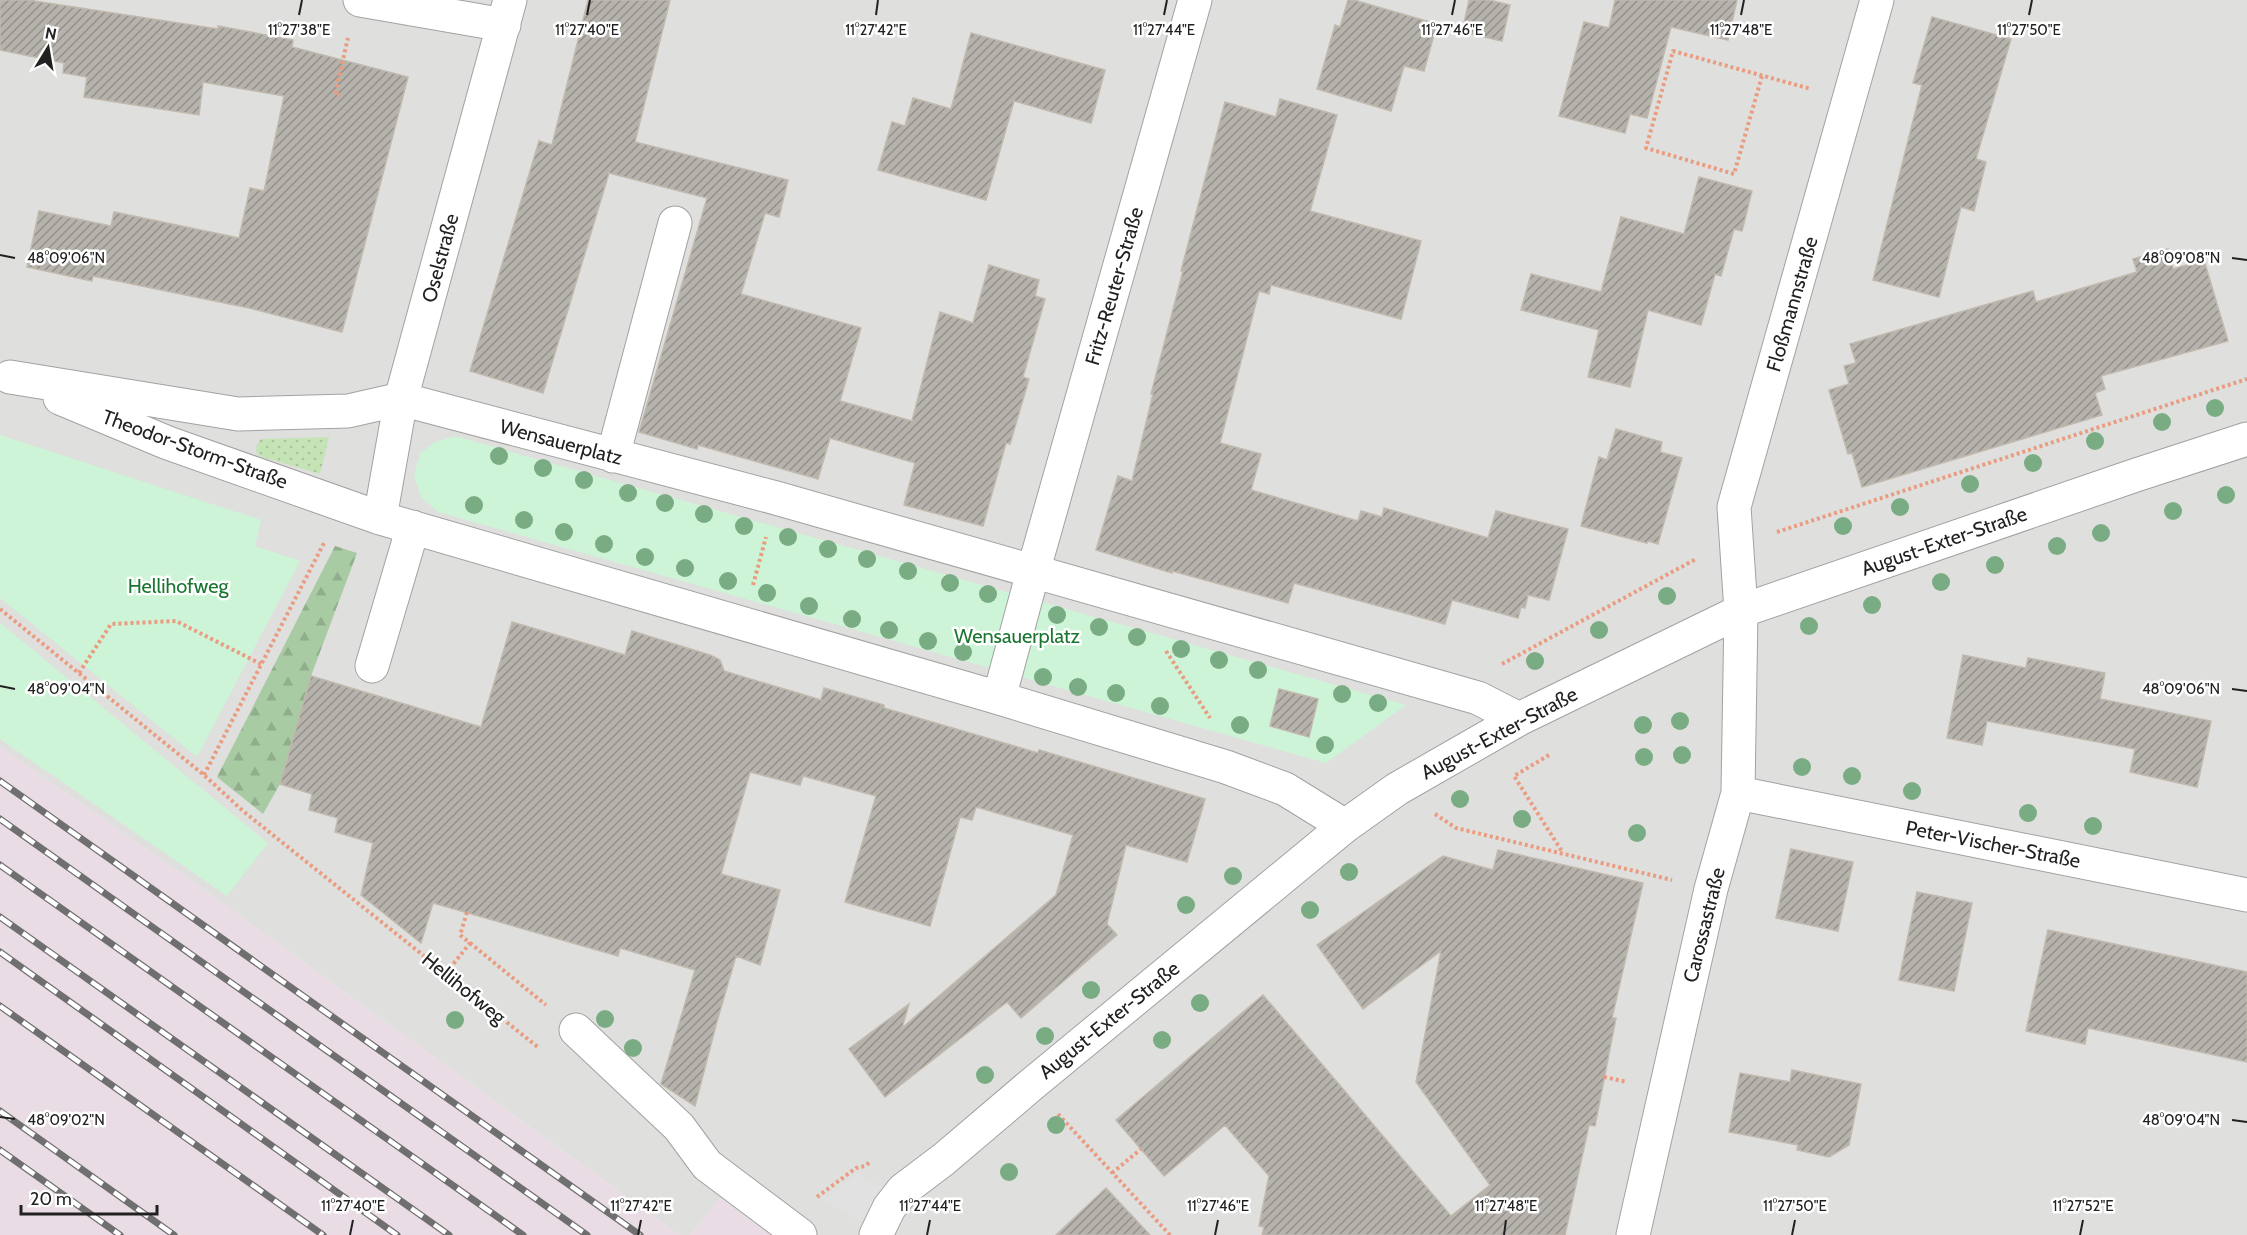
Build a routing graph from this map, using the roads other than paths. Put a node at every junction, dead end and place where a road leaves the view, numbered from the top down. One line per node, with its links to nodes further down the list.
1 (360, 0): 4 (street)
2 (1195, 0): 12 (street, Fritz-Reuter-Straße)
3 (1877, 0): 13 (street, Floßmannstraße)
4 (507, 12): 7 (street, Oselstraße)
5 (675, 223): 9 (street)
6 (5, 376): 7 (street, Theodor-Storm-Straße); 10 (street, Theodor-Storm-Straße)
7 (401, 399): 9 (street, Wensauerplatz); 10 (street, Oselstraße)
8 (2247, 439): 13 (street, August-Exter-Straße)
9 (613, 456): 12 (street, Wensauerplatz)
10 (380, 518): 11 (street)
11 (413, 527): 14 (street); 15 (street)
12 (1033, 572): 15 (street); 16 (street, Wensauerplatz)
13 (1741, 611): 16 (street, August-Exter-Straße); 17 (street, Carossastraße)
14 (372, 666)
15 (999, 698): 18 (street)
16 (1518, 719): 18 (street, August-Exter-Straße)
17 (1738, 793): 19 (street, Peter-Vischer-Straße); 23 (street, Carossastraße)
18 (1345, 826): 21 (street, August-Exter-Straße)
19 (2247, 895)
20 (576, 1030): 22 (street)
21 (882, 1216)
22 (800, 1235)
23 (1633, 1235)

